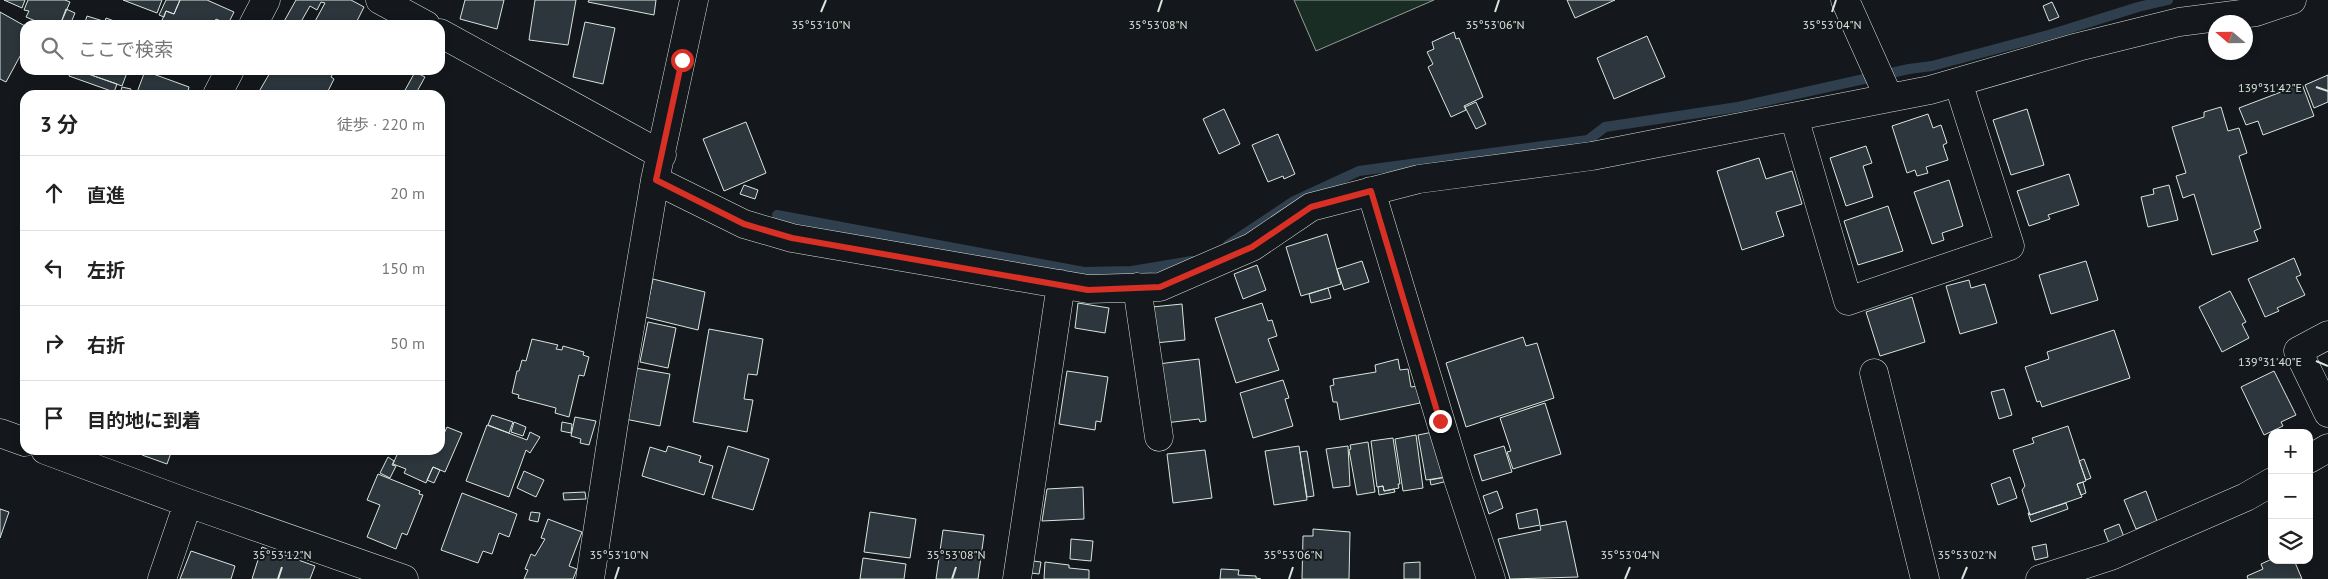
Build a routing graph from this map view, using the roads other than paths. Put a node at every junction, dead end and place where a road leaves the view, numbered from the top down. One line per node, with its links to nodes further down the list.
1 (266, 0): 7 (street)
2 (380, 0): 8 (street)
3 (694, 0): 15 (street)
4 (1845, 0): 13 (street)
5 (2292, 0): 6 (street)
6 (2207, 10): 11 (street)
7 (256, 20)
8 (417, 20)
9 (445, 36): 15 (street)
10 (227, 75): 12 (street)
11 (1958, 82): 13 (street); 14 (street)
12 (220, 90)
13 (1889, 98): 14 (street)
14 (1794, 117): 16 (street)
15 (659, 167): 17 (street); 32 (street)
16 (1371, 191): 18 (street); 34 (street)
17 (1061, 284): 18 (street); 33 (street)
18 (1137, 287): 23 (street)
19 (2328, 336): 21 (street)
20 (1874, 373): 35 (street)
21 (2328, 413)
22 (0, 433): 24 (street)
23 (1159, 437)
24 (20, 440)
25 (2328, 448): 27 (street)
26 (59, 455): 29 (street)
27 (2313, 457)
28 (2268, 484): 36 (street)
29 (188, 503): 30 (street); 31 (street)
30 (162, 579)
31 (404, 579)
32 (590, 579)
33 (1017, 579)
34 (1491, 579)
35 (1925, 579)
36 (2040, 579)

